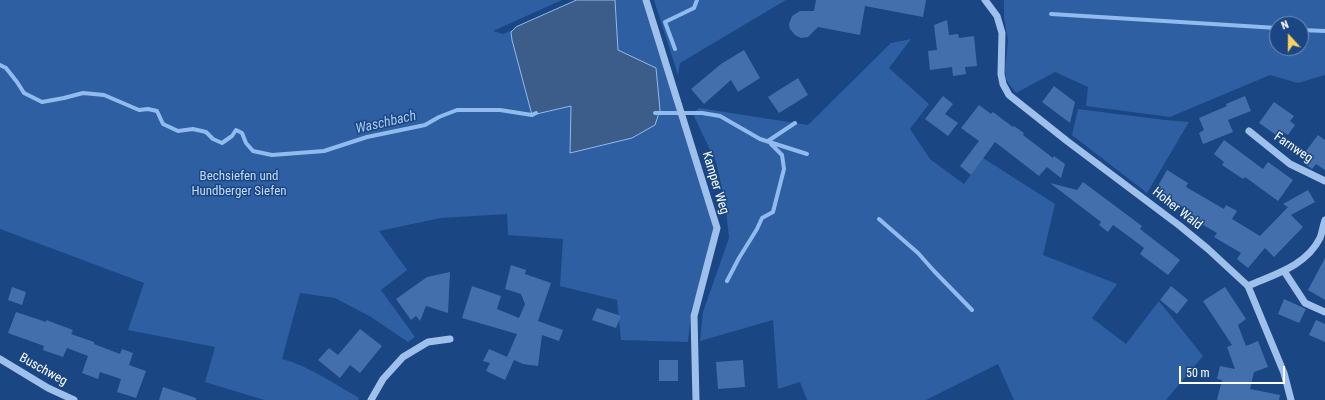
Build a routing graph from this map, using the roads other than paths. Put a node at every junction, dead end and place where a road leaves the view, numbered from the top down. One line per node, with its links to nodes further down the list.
1 (646, 0): 13 (street, Kamper Weg)
2 (985, 0): 7 (street, Hoher Wald)
3 (1249, 131): 4 (street, Farnweg)
4 (1325, 181)
5 (1325, 220): 6 (street)
6 (1284, 271): 7 (street); 8 (street)
7 (1248, 286): 14 (street, Hoher Wald)
8 (1325, 312)
9 (450, 339): 12 (street)
10 (0, 359): 11 (street, Buschweg)
11 (74, 400)
12 (371, 400)
13 (696, 400)
14 (1291, 400)

